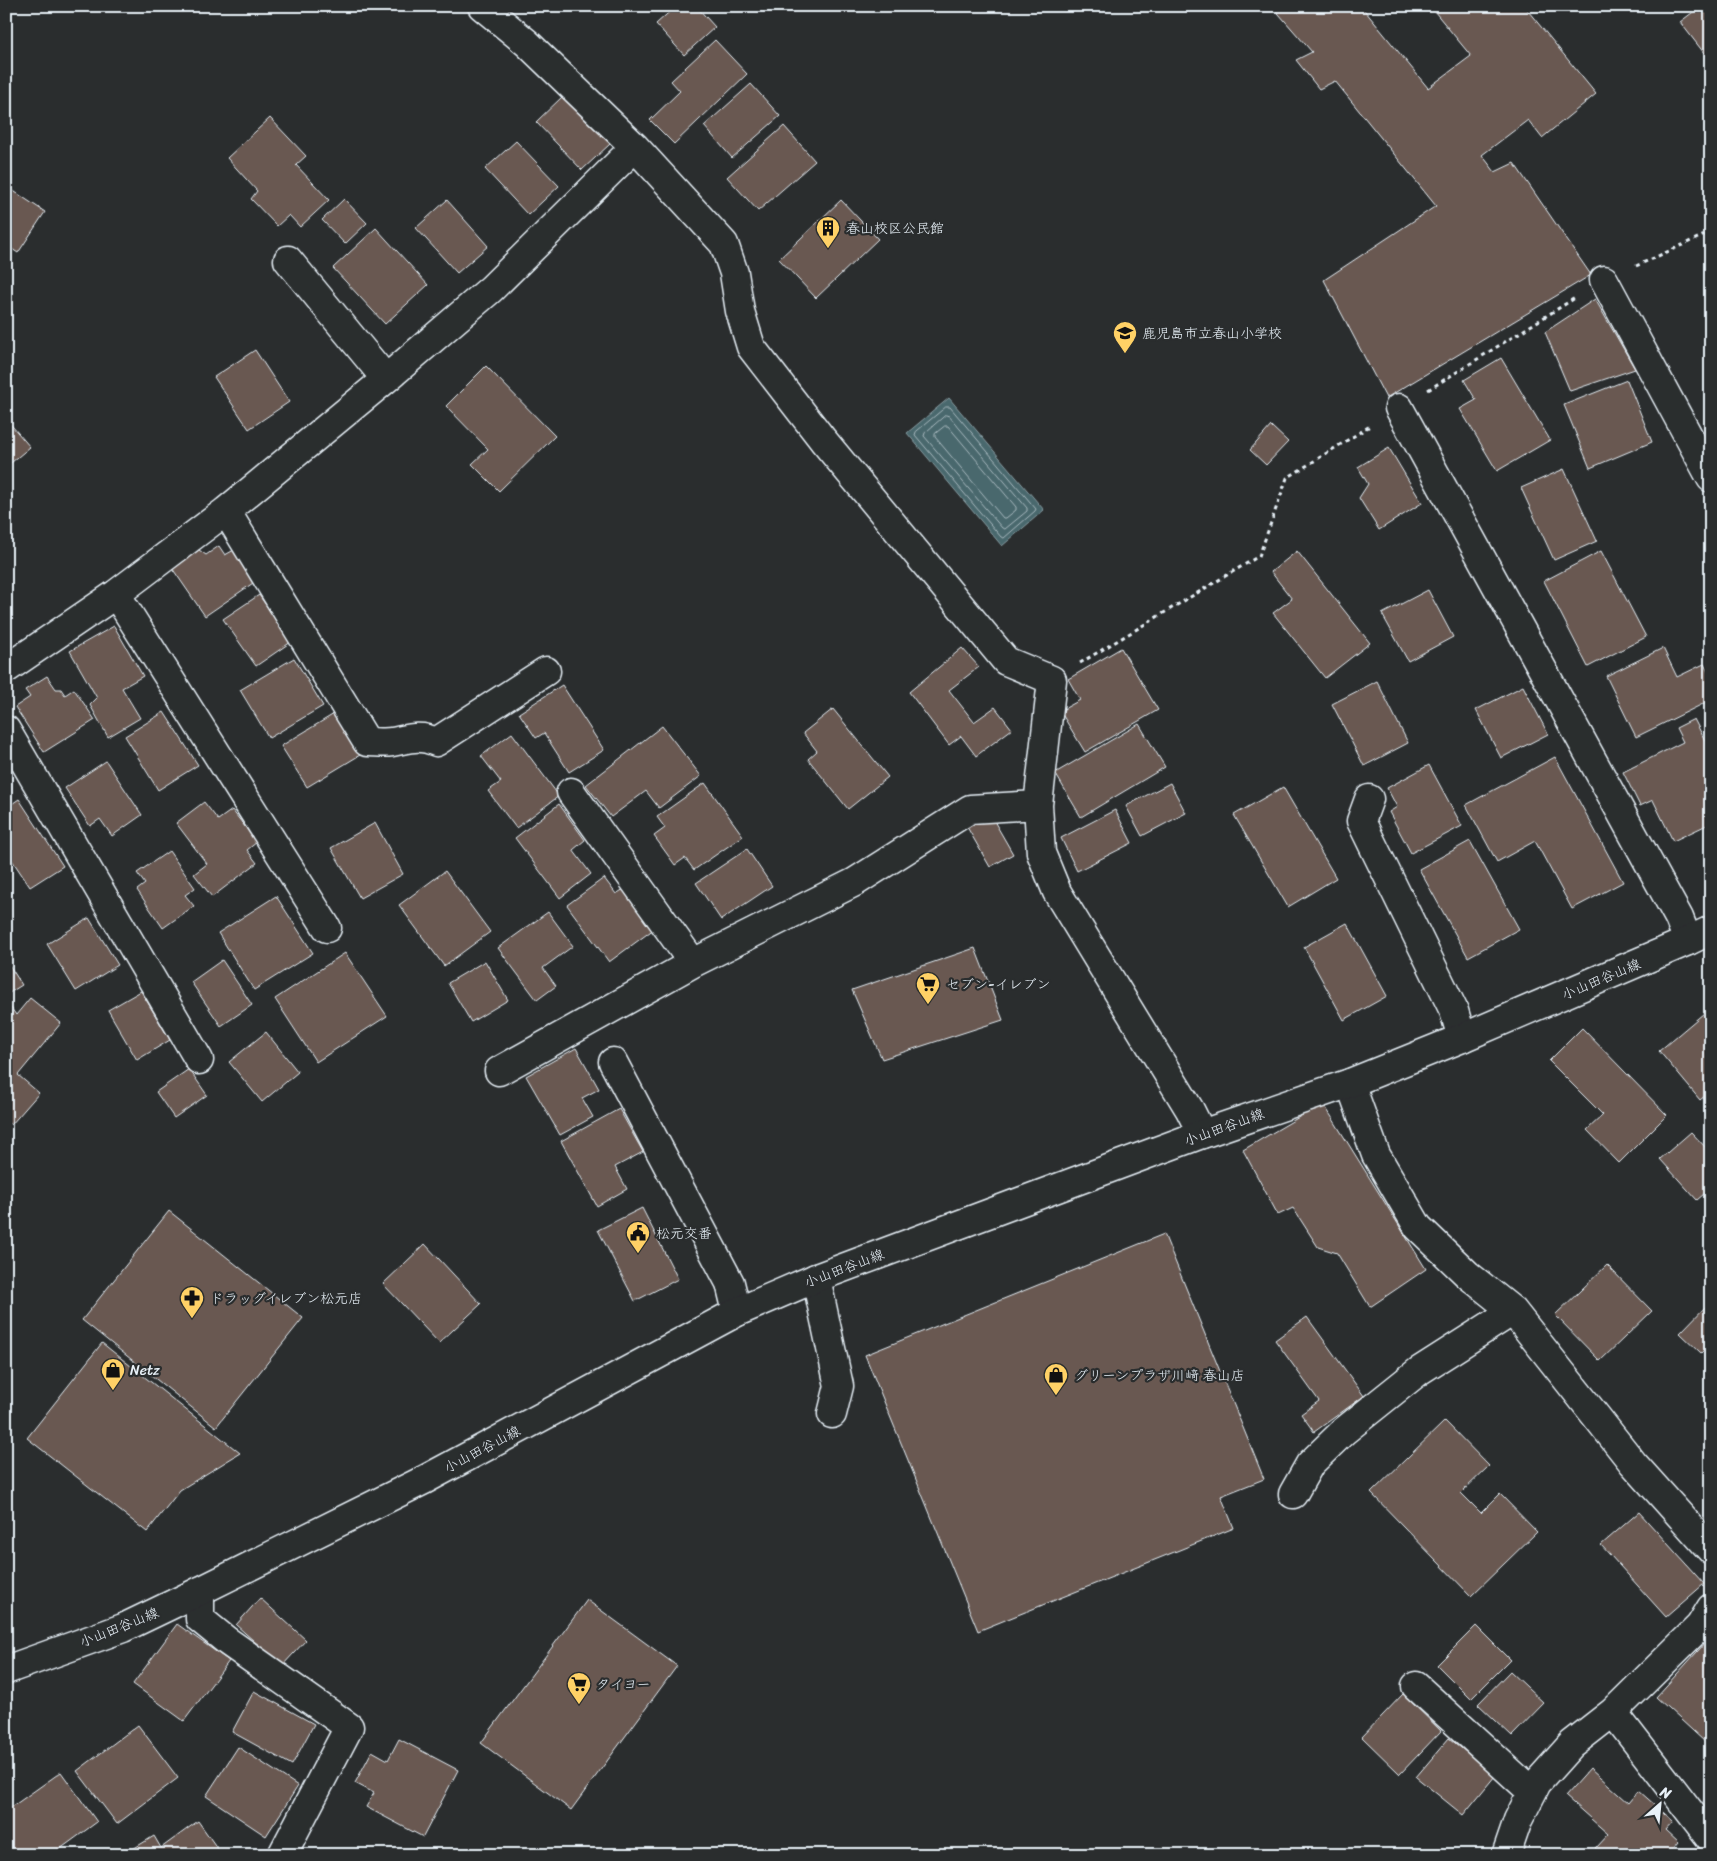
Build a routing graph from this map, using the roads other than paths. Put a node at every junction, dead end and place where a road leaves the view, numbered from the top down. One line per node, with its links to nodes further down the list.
1 (482, 6): 2 (street)
2 (635, 147): 5 (street); 15 (street)
3 (288, 260): 5 (street)
4 (1604, 280): 7 (street)
5 (386, 380): 8 (street)
6 (1399, 408): 17 (street)
7 (1711, 478)
8 (226, 511): 9 (street); 11 (street)
9 (116, 594): 10 (street); 16 (street)
10 (6, 669)
11 (546, 671)
12 (6, 730): 20 (street)
13 (571, 792): 18 (street)
14 (1369, 799): 19 (street)
15 (1038, 805): 18 (street); 24 (street)
16 (327, 928)
17 (1700, 935): 19 (street, 小山田谷山線)
18 (693, 963): 22 (street)
19 (1462, 1038): 23 (street, 小山田谷山線)
20 (199, 1060)
21 (613, 1062): 27 (street)
22 (499, 1071)
23 (1350, 1082): 24 (street, 小山田谷山線); 26 (street)
24 (1202, 1134): 25 (street, 小山田谷山線)
25 (816, 1278): 27 (street, 小山田谷山線); 28 (street)
26 (1513, 1310): 29 (street); 30 (street)
27 (737, 1312): 31 (street, 小山田谷山線)
28 (832, 1414)
29 (1293, 1494)
30 (1711, 1550)
31 (200, 1591): 33 (street, 小山田谷山線); 38 (street)
32 (1711, 1608): 35 (street)
33 (6, 1670)
34 (1416, 1686): 36 (street)
35 (1613, 1712): 36 (street); 37 (street)
36 (1532, 1792): 39 (street)
37 (1711, 1839)
38 (282, 1855)
39 (1506, 1855)

